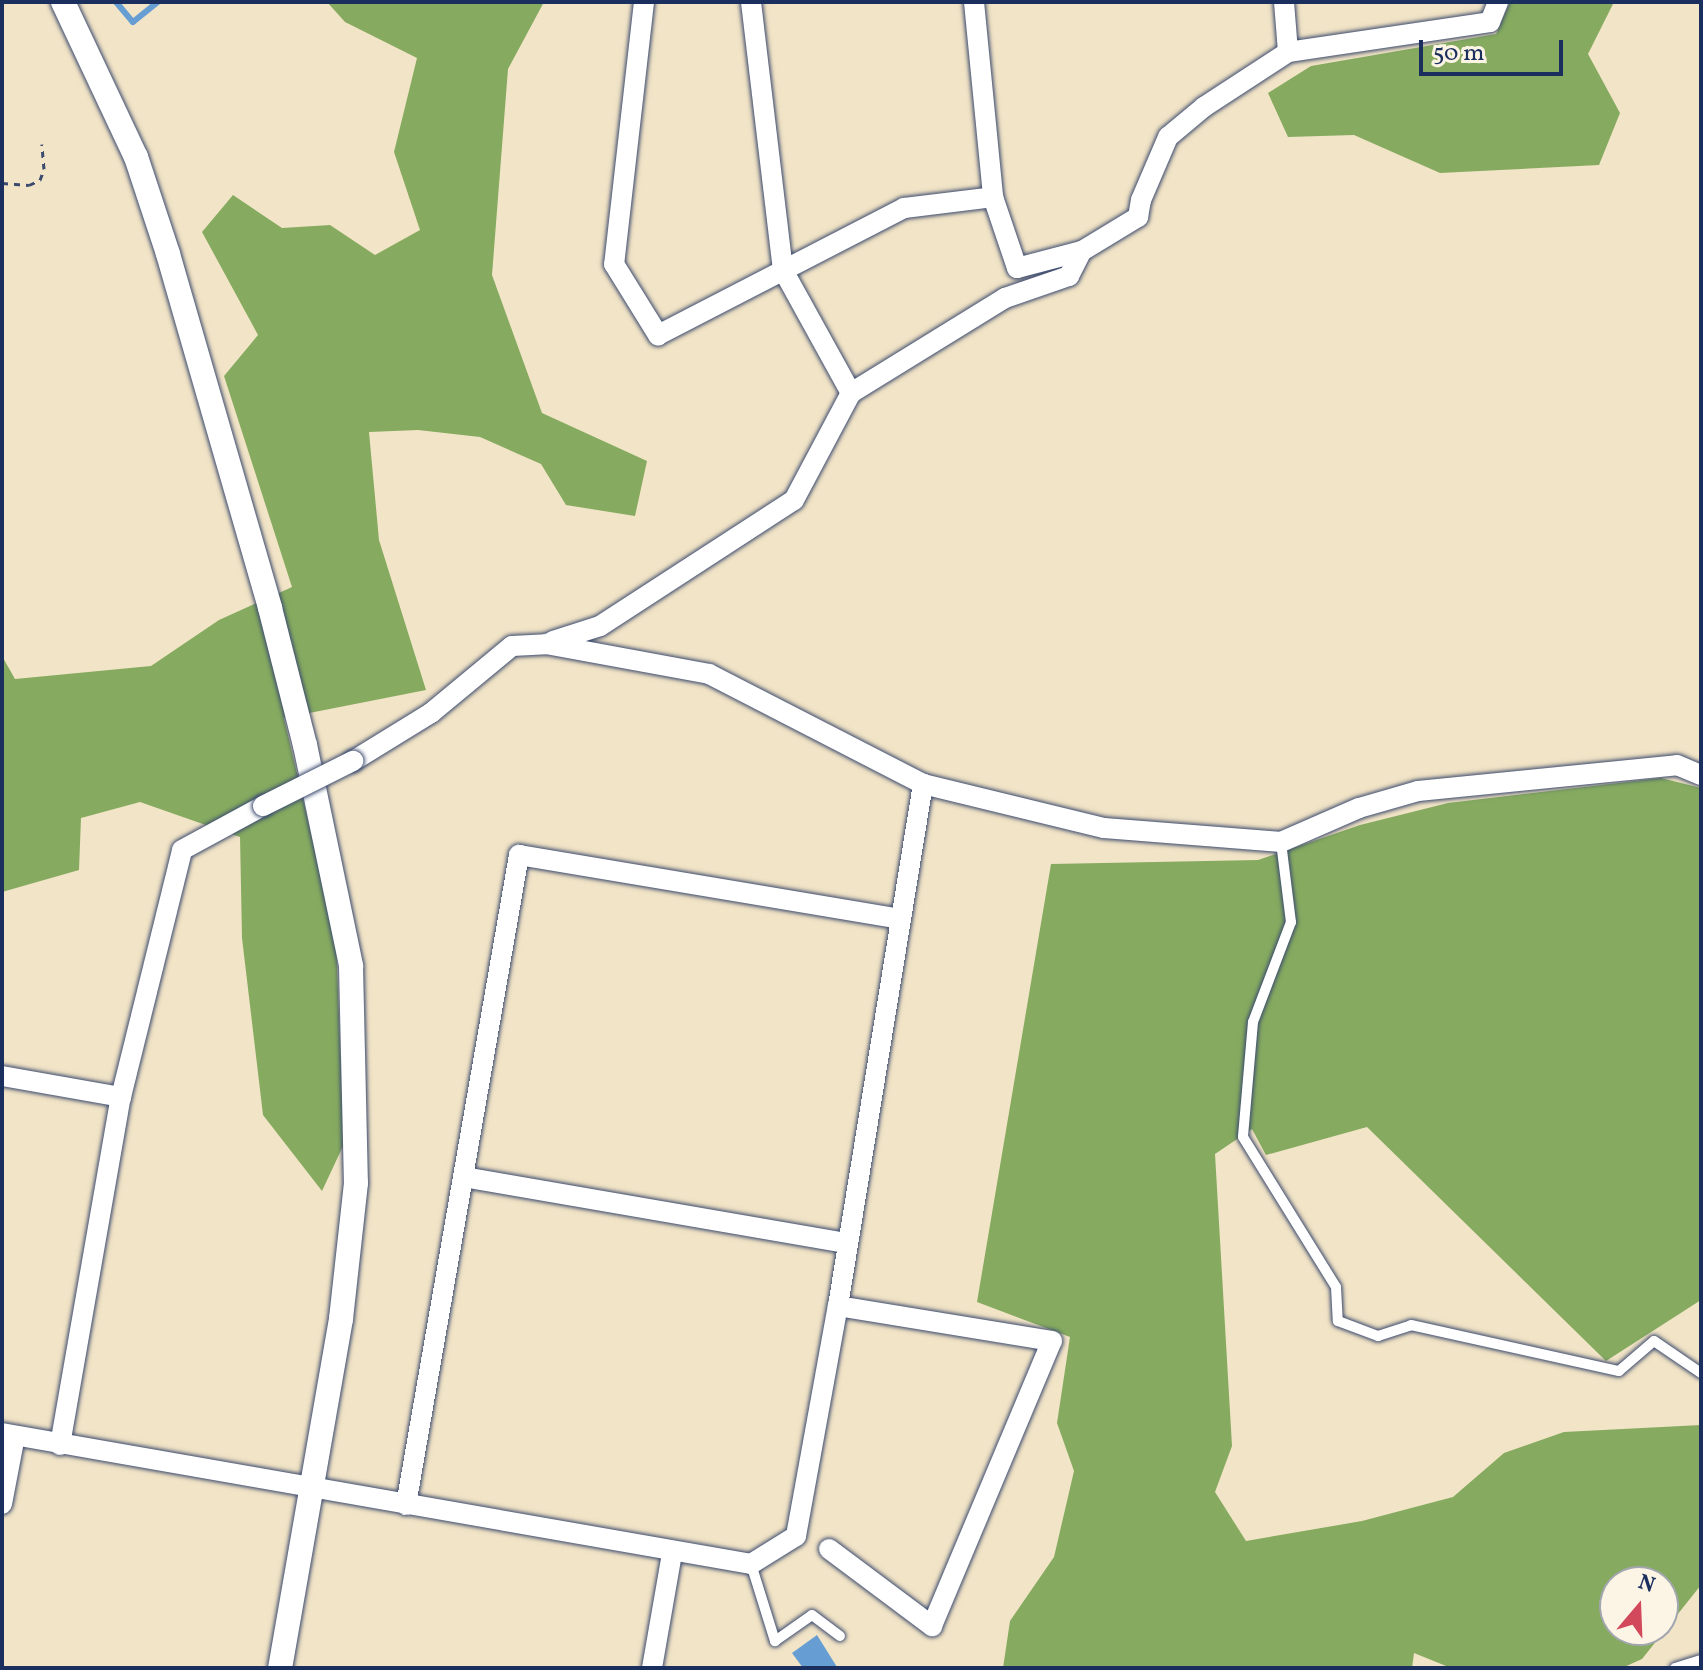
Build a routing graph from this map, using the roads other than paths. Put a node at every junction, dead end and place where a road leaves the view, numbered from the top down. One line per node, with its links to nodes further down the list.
1 (63, 2): 25 (street)
2 (644, 2): 10 (street)
3 (751, 2): 10 (street)
4 (974, 2): 8 (street)
5 (1284, 2): 7 (street)
6 (1498, 2): 7 (street)
7 (1288, 52): 9 (street)
8 (993, 197): 9 (street); 10 (street)
9 (1082, 251): 11 (street)
10 (783, 270): 11 (street)
11 (851, 393): 12 (street)
12 (546, 644): 14 (street); 18 (street, bridge)
13 (1701, 775): 15 (street)
14 (923, 784): 15 (street); 16 (street)
15 (1281, 842): 22 (lane)
16 (901, 919): 19 (street); 20 (street)
17 (2, 1076): 18 (street)
18 (121, 1097): 24 (street)
19 (464, 1177): 20 (street); 27 (street)
20 (845, 1243): 21 (street)
21 (838, 1306): 28 (street); 30 (street)
22 (1701, 1373)
23 (8, 1434): 24 (street); 26 (street)
24 (60, 1445): 25 (street)
25 (312, 1487): 27 (street); 33 (street)
26 (2, 1504)
27 (406, 1505): 29 (street)
28 (829, 1549)
29 (672, 1553): 30 (street); 34 (street)
30 (751, 1564): 31 (lane)
31 (840, 1636)
32 (1701, 1660): 35 (lane)
33 (280, 1668)
34 (652, 1668)
35 (1675, 1668)

